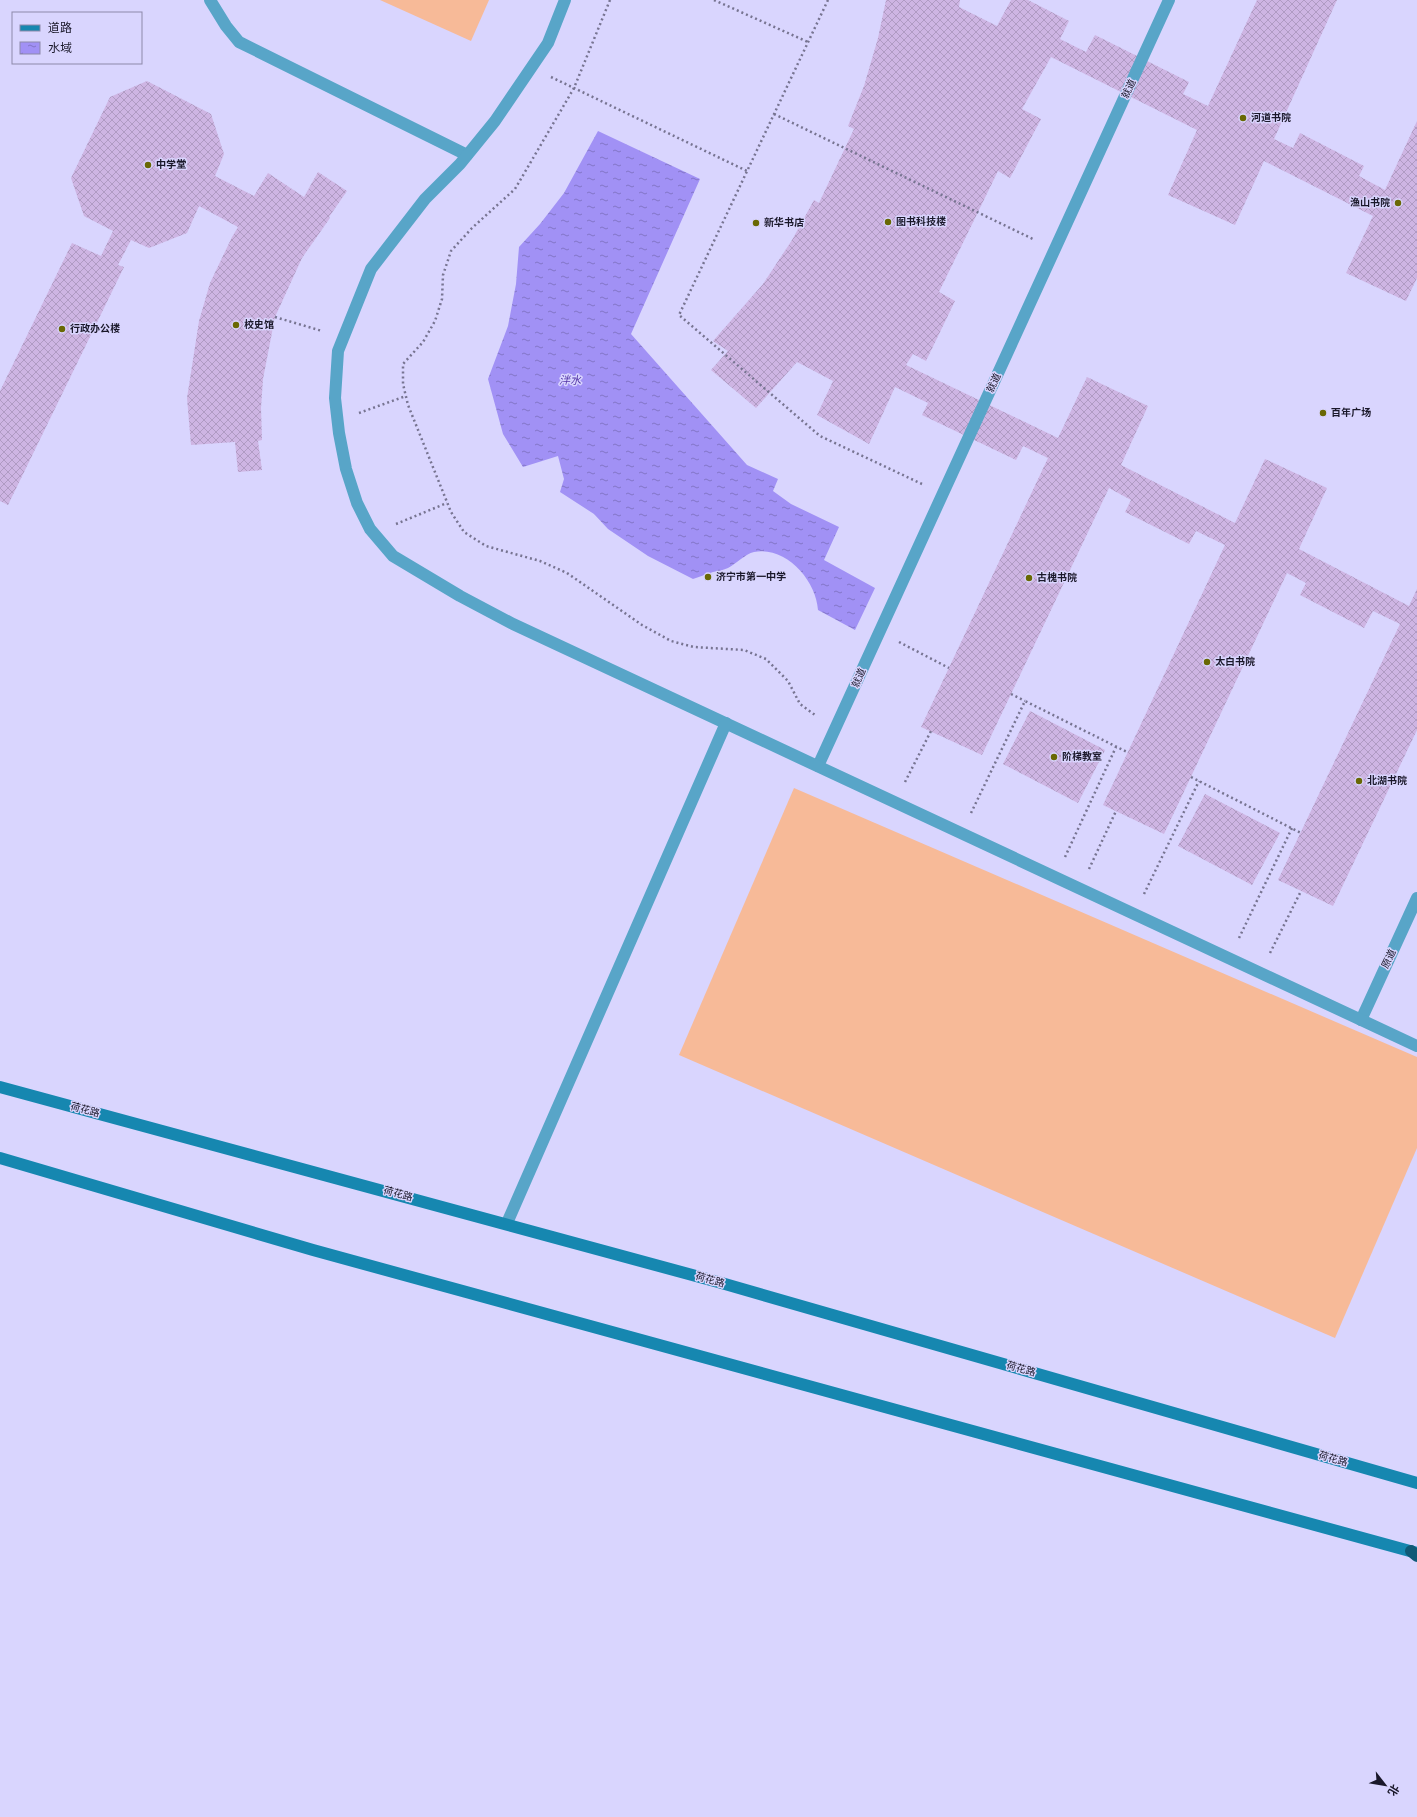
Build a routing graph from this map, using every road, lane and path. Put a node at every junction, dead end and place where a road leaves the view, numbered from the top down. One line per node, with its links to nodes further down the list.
1 (210, 0): 11 (street)
2 (565, 0): 8 (street)
3 (610, 0): 9 (path)
4 (714, 0): 7 (path)
5 (828, 0): 7 (path)
6 (1169, 0): 13 (street, 就道)
7 (808, 42): 10 (path)
8 (531, 68): 9 (path); 11 (street)
9 (574, 88): 12 (path); 16 (path)
10 (774, 114): 12 (path); 13 (path)
11 (467, 156): 15 (street)
12 (747, 171): 18 (path)
13 (1055, 250): 18 (street, 就道)
14 (275, 317): 15 (path)
15 (344, 337): 17 (street)
16 (406, 396): 17 (path); 19 (path)
17 (337, 421): 20 (street)
18 (943, 494): 21 (street, 就道)
19 (447, 503): 20 (path); 26 (path)
20 (373, 532): 25 (street)
21 (879, 632): 22 (path); 26 (street, 就道)
22 (949, 668)
23 (1011, 694): 24 (path)
24 (1025, 701): 28 (path); 36 (path)
25 (726, 723): 30 (street); 49 (street)
26 (835, 730): 30 (street, 就道)
27 (931, 731): 33 (path)
28 (1116, 747): 29 (path); 38 (path)
29 (1127, 752)
30 (818, 766): 33 (street)
31 (1191, 777): 32 (path)
32 (1199, 781): 35 (path); 42 (path)
33 (896, 802): 36 (street)
34 (1116, 811): 39 (path)
35 (1292, 828): 37 (path); 43 (path)
36 (961, 833): 38 (street)
37 (1301, 833)
38 (1056, 877): 39 (street)
39 (1079, 888): 42 (street)
40 (1301, 891): 44 (path)
41 (1417, 898): 45 (street, 原道)
42 (1134, 914): 43 (street)
43 (1229, 958): 44 (street)
44 (1260, 973): 45 (street)
45 (1361, 1020): 46 (street)
46 (1417, 1046)
47 (0, 1087): 49 (main road, 荷花路)
48 (0, 1158): 51 (main road)
49 (507, 1223): 50 (main road, 荷花路)
50 (1417, 1483)
51 (1415, 1553)

